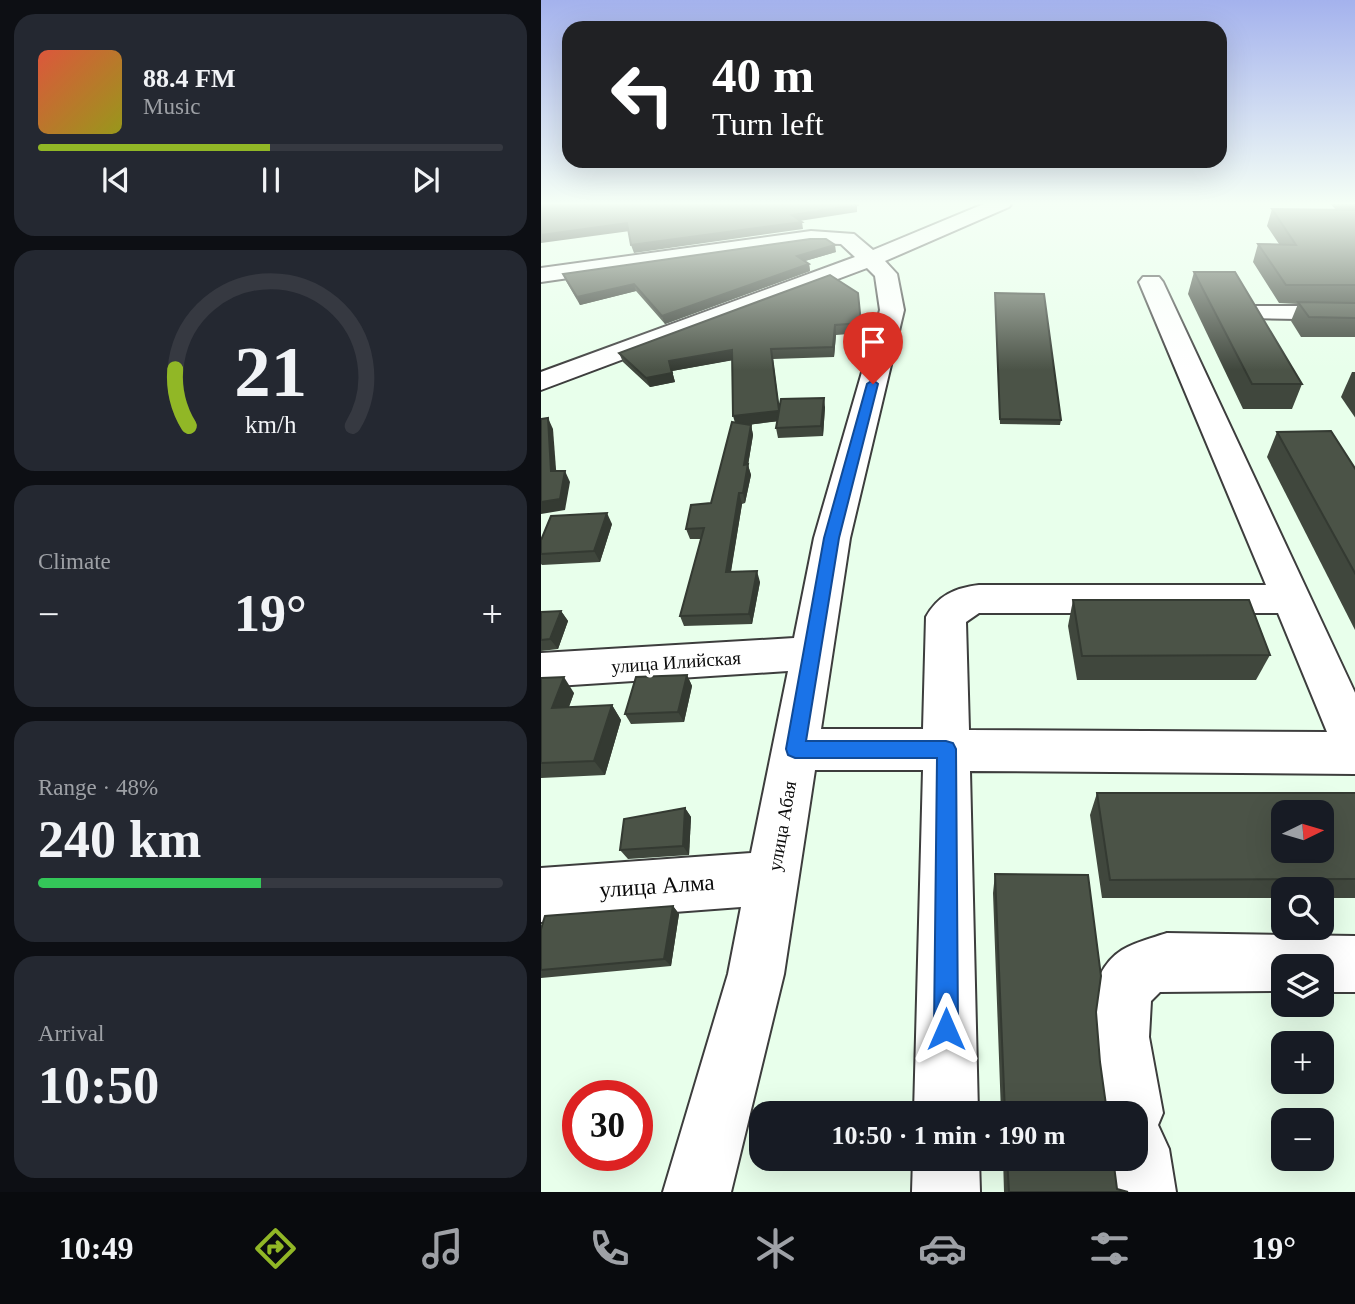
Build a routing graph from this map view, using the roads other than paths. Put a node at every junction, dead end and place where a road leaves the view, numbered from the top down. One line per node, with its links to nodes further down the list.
1 (657, 259): 3 (street)
2 (871, 259): 7 (street); 9 (street, улица Абая)
3 (541, 275)
4 (1151, 282): 8 (street)
5 (1256, 313): 6 (street)
6 (1355, 313)
7 (541, 382)
8 (1290, 599): 11 (street); 13 (street)
9 (812, 653): 10 (street, улица Илийская); 12 (street, улица Абая)
10 (541, 670)
11 (1355, 746)
12 (795, 749): 13 (street); 15 (street, улица Абая)
13 (946, 749): 14 (street); 18 (street)
14 (1355, 754)
15 (773, 878): 16 (street, улица Алма); 22 (street, улица Абая)
16 (541, 895)
17 (1355, 964): 19 (street)
18 (946, 1101)
19 (1129, 1101)
20 (946, 1171): 23 (street)
21 (1139, 1171): 24 (street)
22 (697, 1192)
23 (946, 1192)
24 (1142, 1192)

